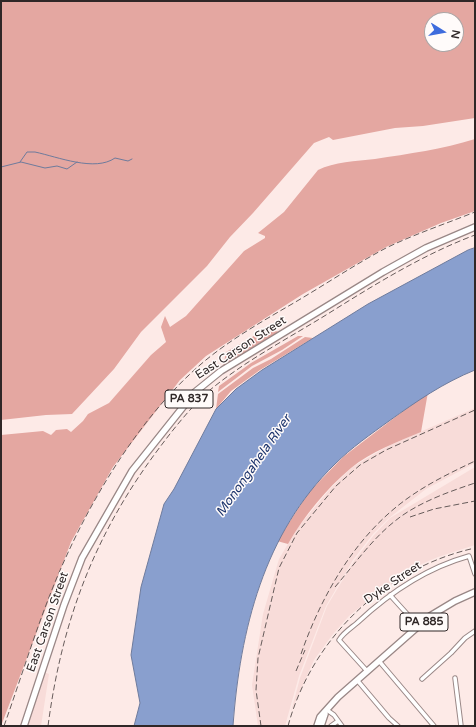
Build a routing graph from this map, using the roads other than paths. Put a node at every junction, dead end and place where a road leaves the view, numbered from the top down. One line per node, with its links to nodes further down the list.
1 (475, 227): 12 (main road, East Carson Street / PA 837)
2 (475, 574): 4 (street, Dyke Street)
3 (475, 592): 5 (main road, PA 885)
4 (390, 595): 5 (street); 8 (street, Dyke Street)
5 (418, 626): 7 (main road, PA 885)
6 (475, 631): 10 (street)
7 (379, 661): 8 (main road, PA 885); 22 (street)
8 (367, 671): 11 (main road, PA 885)
9 (455, 678): 23 (street)
10 (422, 679)
11 (357, 680): 13 (main road, PA 885); 21 (street)
12 (35, 692): 15 (main road, PA 837); 16 (main road, PA 837)
13 (327, 710): 14 (street); 17 (main road, PA 885); 18 (main road, PA 885)
14 (338, 721): 19 (street); 20 (street)
15 (20, 726)
16 (24, 726)
17 (317, 726)
18 (321, 726)
19 (331, 726)
20 (342, 726)
21 (398, 726)
22 (434, 726)
23 (461, 726)

